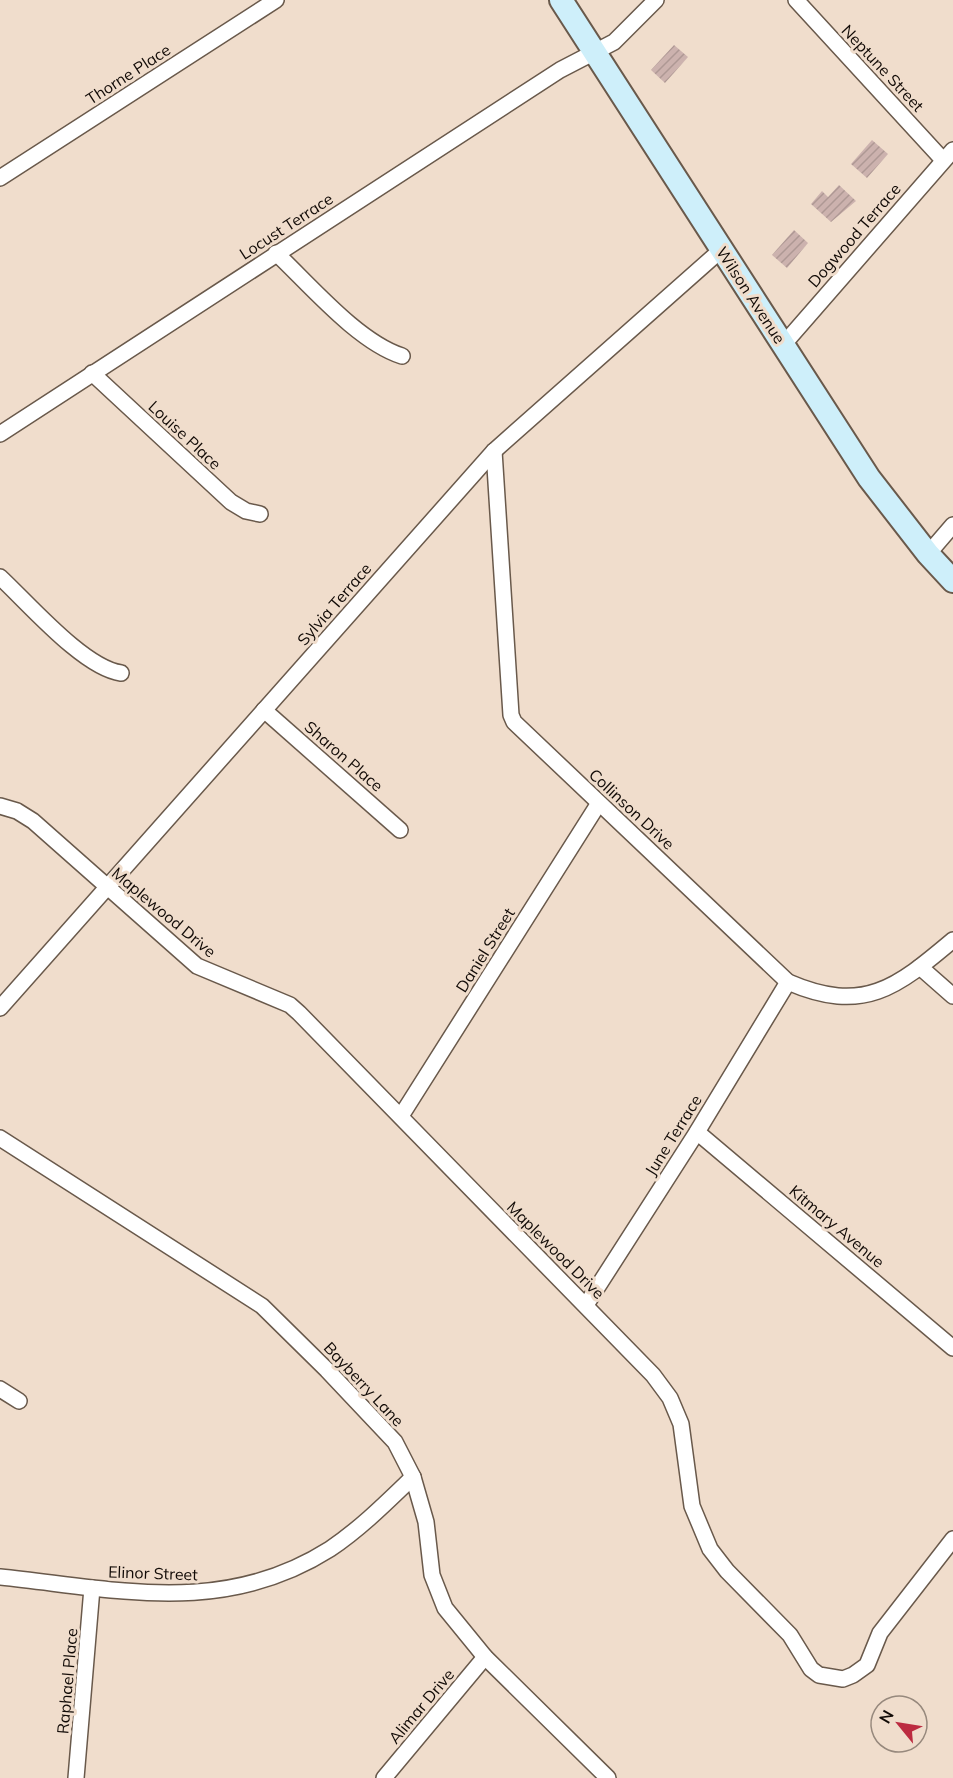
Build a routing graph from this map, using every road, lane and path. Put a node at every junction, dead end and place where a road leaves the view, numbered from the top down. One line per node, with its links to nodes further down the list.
1 (276, 0): 7 (street, Thorne Place)
2 (561, 0): 5 (street, Wilson Avenue)
3 (656, 0): 5 (street, Locust Terrace)
4 (796, 0): 6 (street, Neptune Street)
5 (594, 51): 8 (street, Wilson Avenue); 9 (street, Locust Terrace)
6 (948, 155): 10 (street, Dogwood Terrace)
7 (0, 178)
8 (721, 250): 10 (street, Wilson Avenue); 14 (street, Sylvia Terrace)
9 (276, 254): 11 (street); 12 (street, Locust Terrace)
10 (783, 345): 17 (street, Wilson Avenue)
11 (402, 356)
12 (92, 373): 13 (street, Locust Terrace); 15 (street, Louise Place)
13 (0, 434)
14 (494, 452): 21 (street, Sylvia Terrace); 22 (street, Collinson Drive)
15 (260, 514)
16 (953, 525): 17 (street)
17 (928, 554): 19 (street, Wilson Avenue)
18 (0, 577): 20 (street)
19 (953, 581)
20 (121, 673)
21 (264, 710): 24 (street, Sharon Place); 25 (street, Sylvia Terrace)
22 (599, 803): 28 (street, Collinson Drive); 31 (street, Daniel Street)
23 (0, 806): 25 (street, Maplewood Drive)
24 (400, 830)
25 (107, 888): 30 (street, Sylvia Terrace); 31 (street, Maplewood Drive)
26 (953, 940): 27 (street, Collinson Drive)
27 (920, 967): 28 (street, Collinson Drive); 29 (street)
28 (788, 982): 32 (street, June Terrace)
29 (953, 996)
30 (0, 1008)
31 (401, 1116): 34 (street, Maplewood Drive)
32 (697, 1132): 34 (street, June Terrace); 35 (street, Kitmary Avenue)
33 (0, 1138): 38 (street, Bayberry Lane)
34 (586, 1305): 39 (street, Maplewood Drive)
35 (953, 1348)
36 (0, 1389): 37 (street)
37 (18, 1401)
38 (413, 1478): 41 (street, Elinor Street); 42 (street, Bayberry Lane)
39 (953, 1539)
40 (0, 1577): 41 (street, Elinor Street)
41 (92, 1588): 43 (street, Raphael Place)
42 (485, 1657): 44 (street, Alimar Drive); 45 (street, Bayberry Lane)
43 (76, 1778)
44 (384, 1778)
45 (608, 1778)

